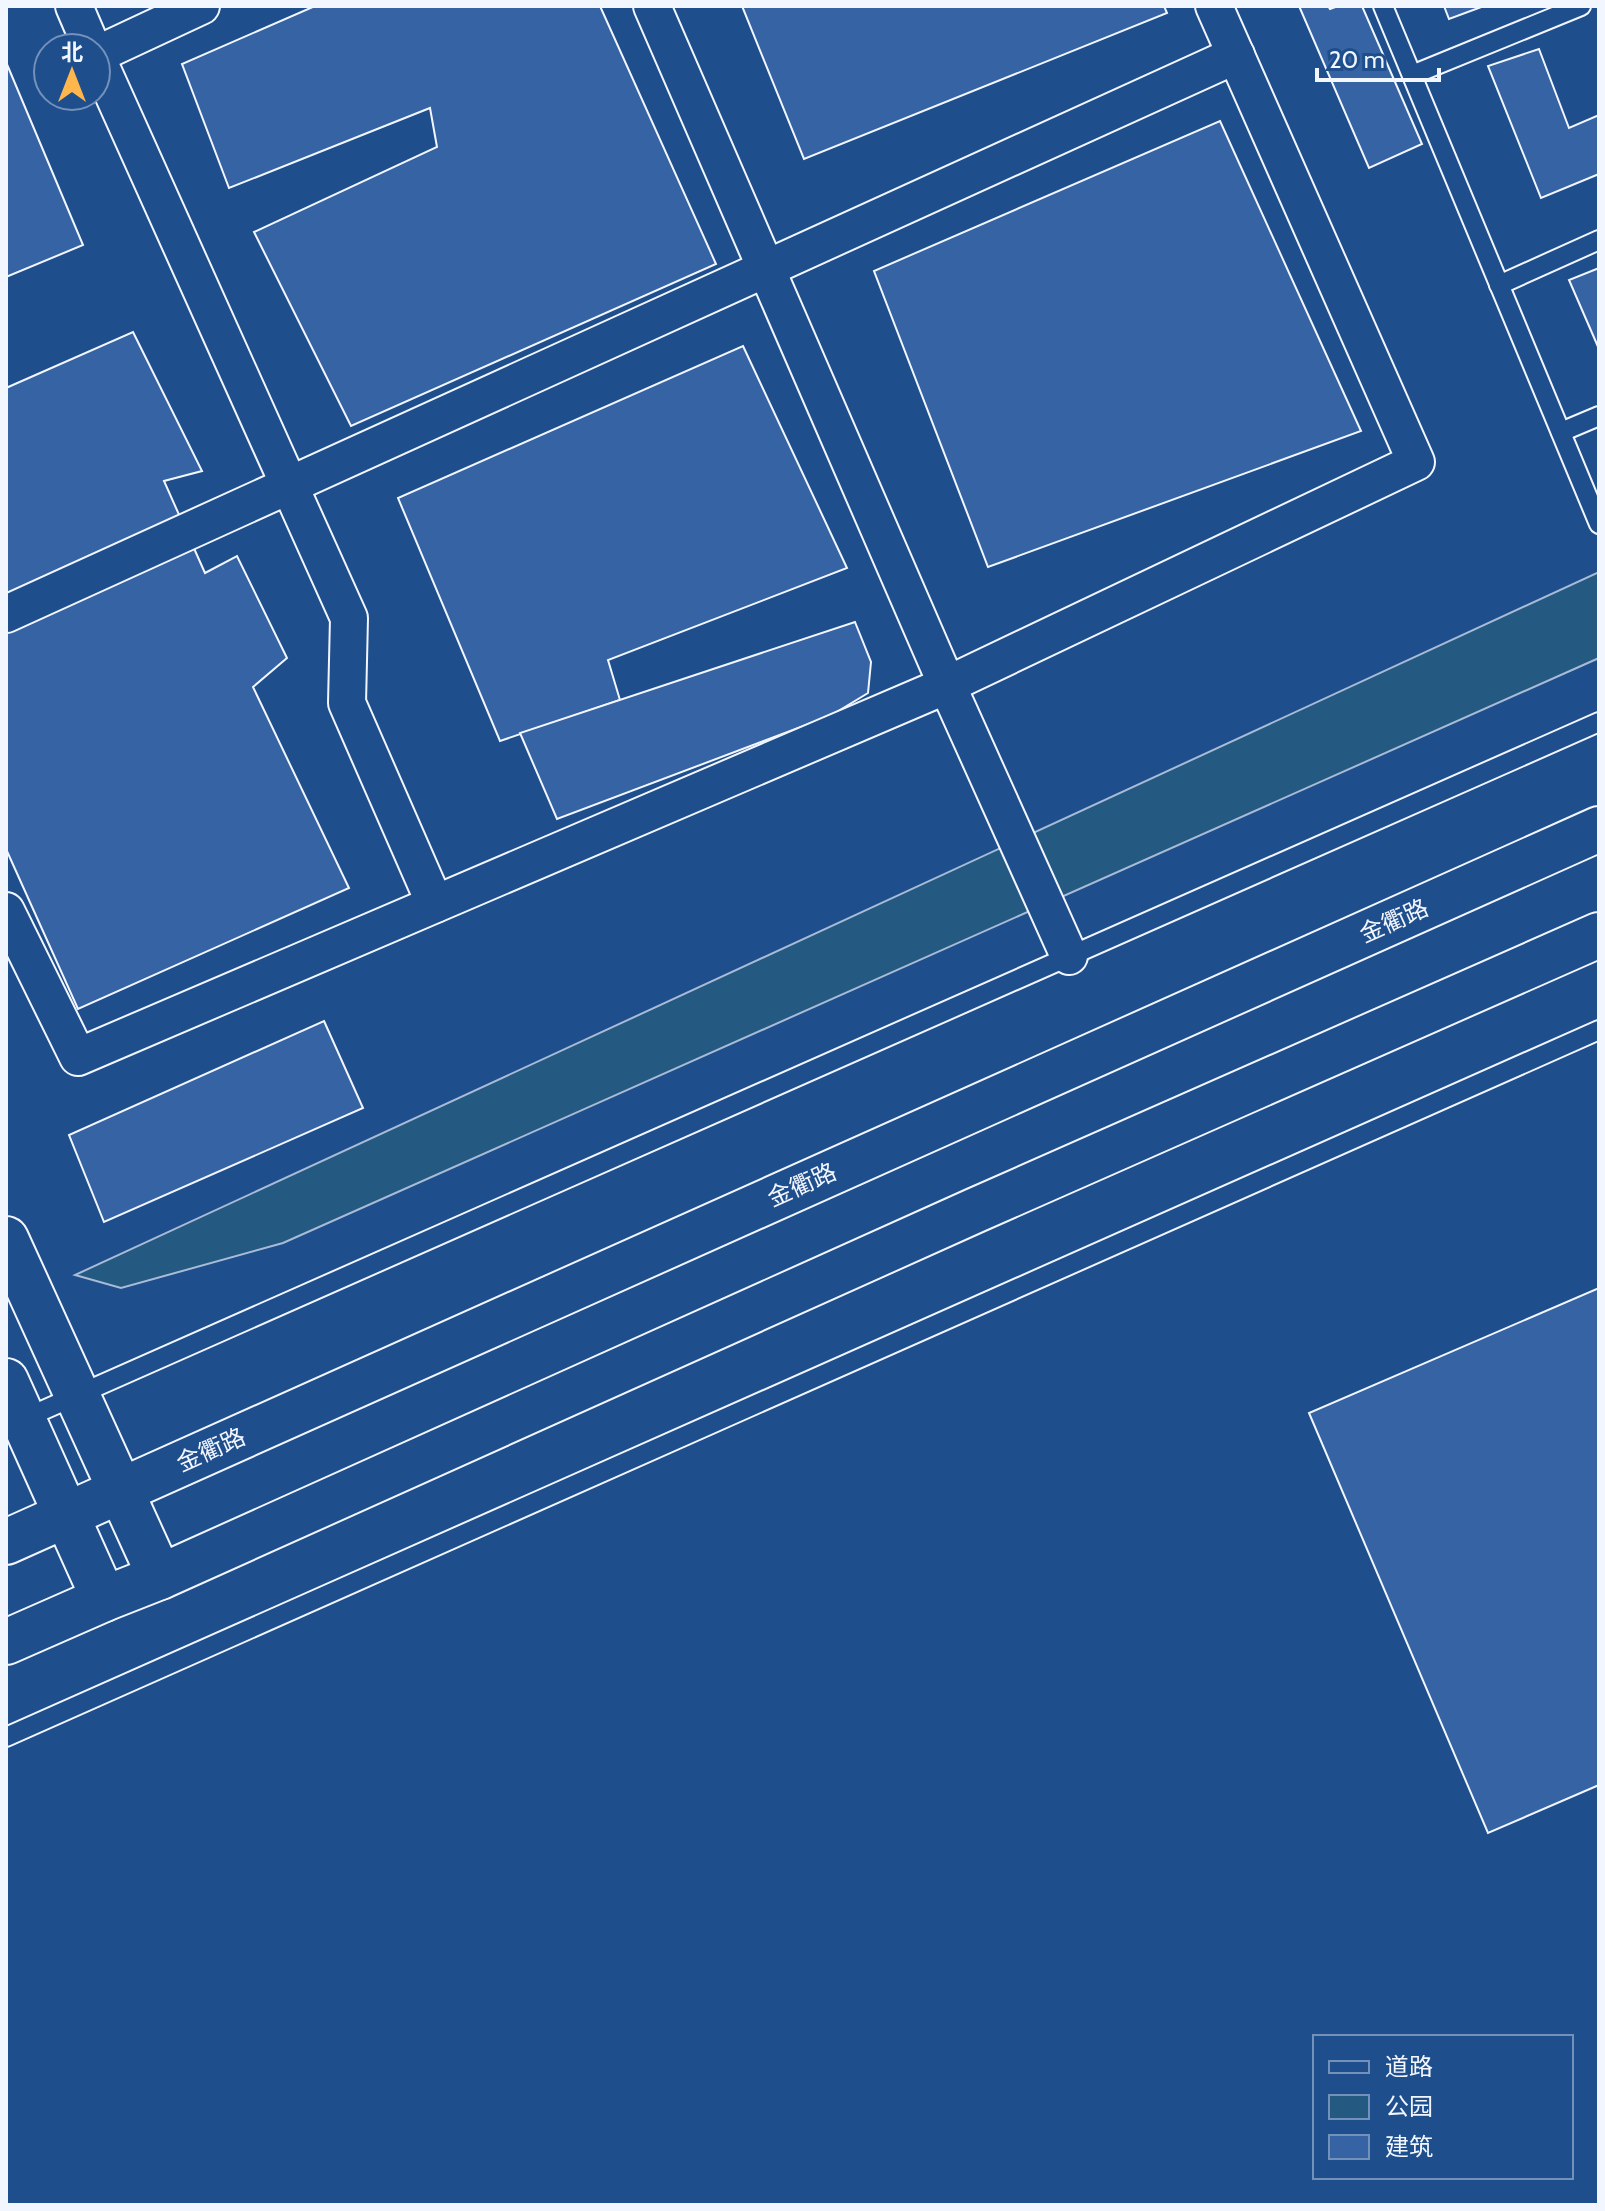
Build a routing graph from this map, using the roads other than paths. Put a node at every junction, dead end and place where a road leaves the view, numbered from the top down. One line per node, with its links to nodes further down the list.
1 (74, 6): 7 (street)
2 (201, 6): 8 (street)
3 (652, 6): 13 (street)
4 (1214, 6): 9 (street)
5 (1383, 6): 10 (lane)
6 (1581, 6): 10 (lane)
7 (85, 32)
8 (112, 48)
9 (1236, 55): 13 (street); 20 (street)
10 (1412, 75): 14 (lane)
11 (112, 91): 17 (street)
12 (1599, 240): 14 (lane)
13 (765, 268): 17 (street); 20 (street)
14 (1499, 285): 16 (lane)
15 (1599, 416): 16 (lane)
16 (1561, 432): 18 (lane)
17 (287, 485): 19 (street); 23 (street)
18 (1599, 524)
19 (6, 614)
20 (947, 685): 23 (street); 26 (street)
21 (1599, 722): 26 (lane)
22 (1599, 829): 31 (main road, 金衢路)
23 (435, 904): 24 (street)
24 (6, 911)
25 (1599, 935): 34 (main road)
26 (1069, 956): 29 (lane)
27 (1599, 1030): 37 (lane)
28 (6, 1239): 29 (main road)
29 (77, 1395): 30 (lane); 31 (main road)
30 (12, 1409): 32 (main road)
31 (121, 1490): 32 (main road, 金衢路); 34 (main road)
32 (66, 1515): 33 (main road, 金衢路); 35 (main road)
33 (6, 1542)
34 (160, 1577): 35 (main road)
35 (104, 1599): 36 (main road)
36 (6, 1642)
37 (6, 1737)

